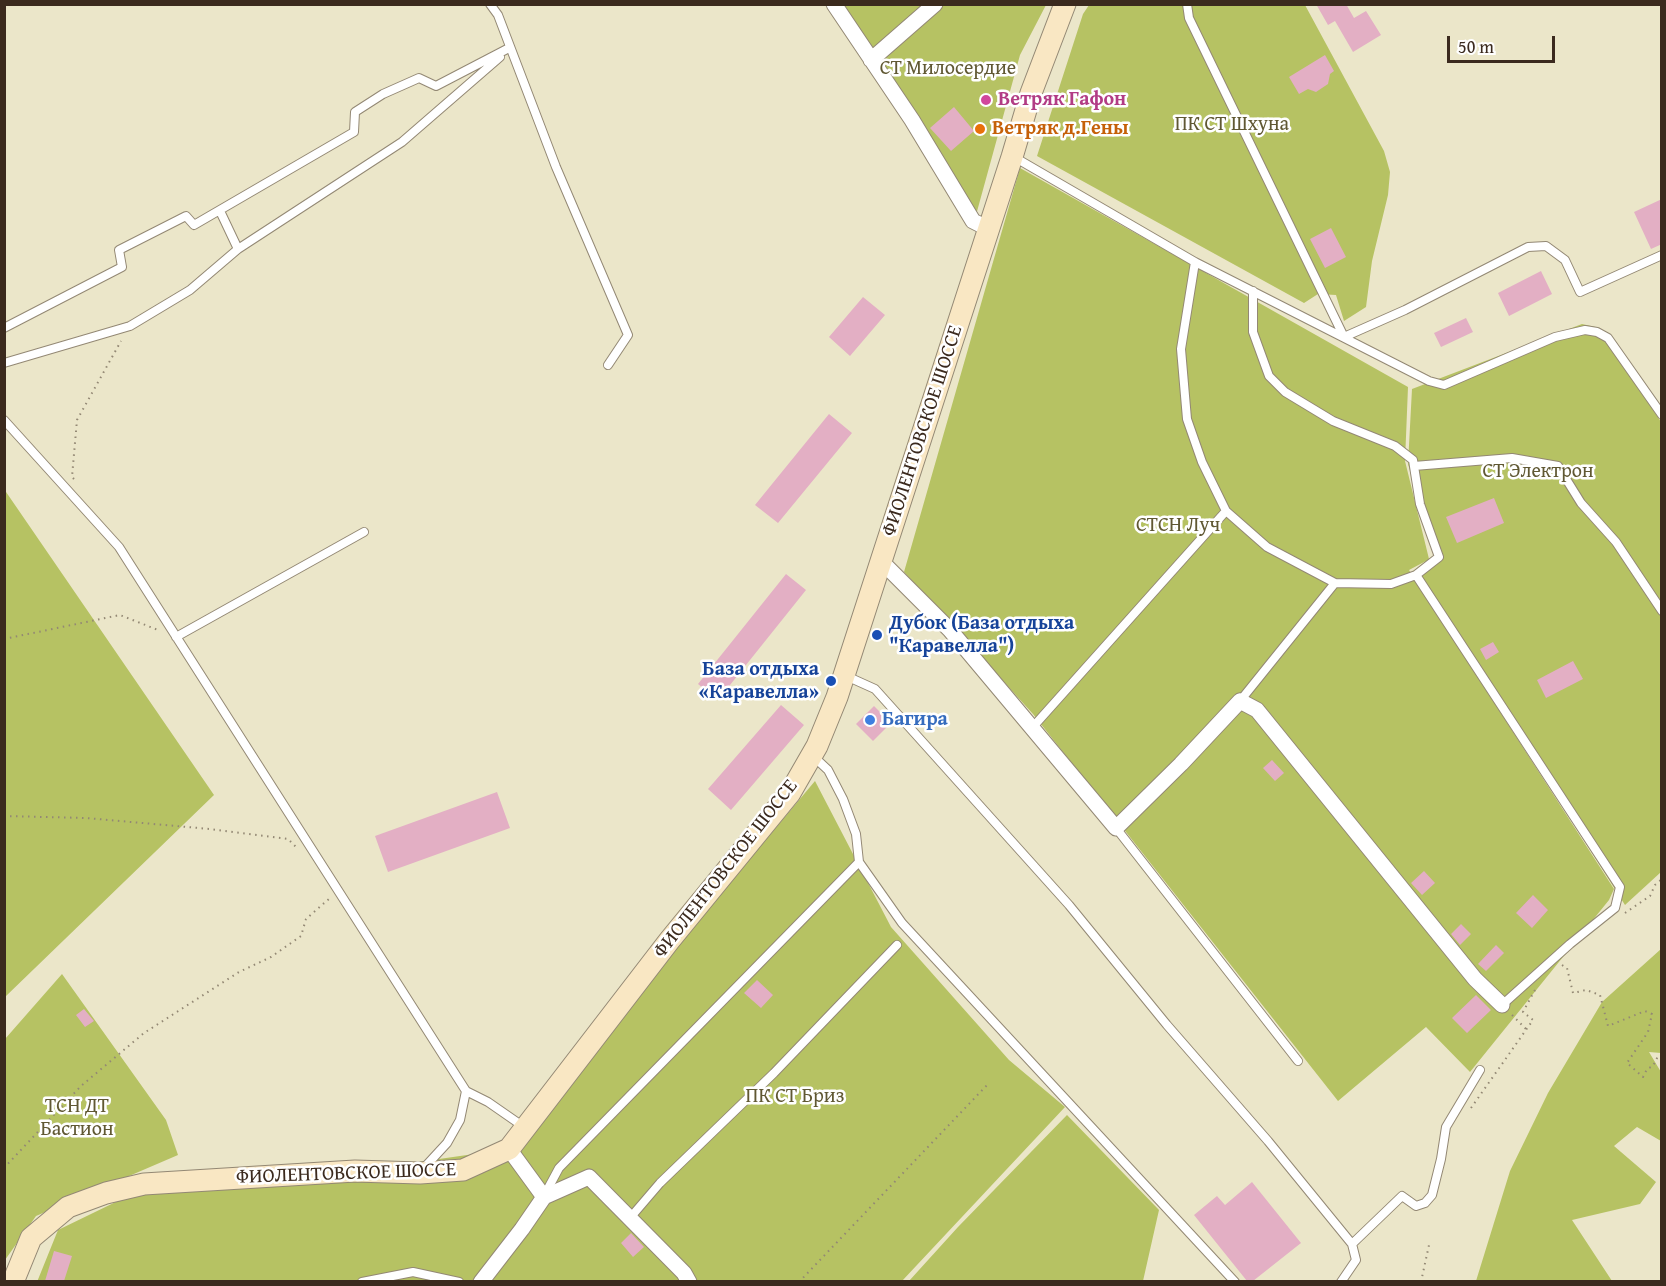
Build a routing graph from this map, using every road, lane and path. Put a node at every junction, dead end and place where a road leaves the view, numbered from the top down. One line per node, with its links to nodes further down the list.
1 (490, 4): 6 (lane)
2 (834, 4): 7 (street)
3 (935, 4): 7 (street)
4 (1065, 4): 8 (main road, ФИОЛЕНТОВСКОЕ ШОССЕ)
5 (1187, 4): 17 (lane)
6 (509, 48): 9 (lane); 11 (lane); 19 (lane)
7 (871, 60): 10 (street)
8 (1012, 157): 10 (main road, ФИОЛЕНТОВСКОЕ ШОССЕ); 13 (lane)
9 (220, 211): 11 (lane); 16 (lane)
10 (989, 229): 26 (main road, ФИОЛЕНТОВСКОЕ ШОССЕ)
11 (238, 249): 15 (lane)
12 (1662, 255): 17 (lane)
13 (1195, 262): 14 (lane); 24 (lane)
14 (1253, 291): 17 (lane); 22 (lane)
15 (130, 326): 18 (lane); 23 (path)
16 (4, 328)
17 (1344, 337): 20 (lane)
18 (4, 363)
19 (609, 365)
20 (1662, 415)
21 (4, 420): 30 (lane)
22 (1414, 466): 27 (lane); 29 (lane)
23 (78, 485)
24 (1226, 511): 28 (lane); 34 (lane)
25 (364, 532): 30 (lane)
26 (880, 560): 32 (main road, ФИОЛЕНТОВСКОЕ ШОССЕ); 34 (street)
27 (1416, 575): 28 (lane); 45 (lane)
28 (1335, 583): 33 (lane)
29 (1662, 611)
30 (176, 637): 31 (path); 42 (lane)
31 (4, 639)
32 (844, 675): 35 (main road, ФИОЛЕНТОВСКОЕ ШОССЕ); 60 (lane)
33 (1240, 701): 37 (street); 45 (street)
34 (1032, 728): 37 (street)
35 (812, 755): 39 (lane); 54 (main road, ФИОЛЕНТОВСКОЕ ШОССЕ)
36 (4, 816): 38 (path)
37 (1116, 828): 49 (lane)
38 (303, 854)
39 (859, 862): 58 (lane); 68 (lane)
40 (1662, 879): 41 (path)
41 (1655, 885)
42 (338, 891): 52 (lane); 56 (path)
43 (897, 945): 59 (lane)
44 (1559, 964): 48 (path)
45 (1507, 1010): 47 (path)
46 (1523, 1012): 47 (path)
47 (1527, 1030): 53 (path)
48 (1662, 1054)
49 (1298, 1061)
50 (1480, 1071): 60 (lane)
51 (989, 1083): 67 (path)
52 (466, 1091): 54 (lane); 57 (lane)
53 (1471, 1109)
54 (525, 1127): 55 (main road, ФИОЛЕНТОВСКОЕ ШОССЕ)
55 (509, 1149): 57 (main road, ФИОЛЕНТОВСКОЕ ШОССЕ); 58 (street)
56 (4, 1168)
57 (420, 1173): 62 (main road, ФИОЛЕНТОВСКОЕ ШОССЕ)
58 (544, 1197): 59 (street); 65 (street)
59 (630, 1218): 66 (street)
60 (1352, 1244): 69 (lane)
61 (1429, 1245): 70 (path)
62 (14, 1281)
63 (362, 1281): 64 (lane)
64 (459, 1281)
65 (481, 1281)
66 (689, 1281)
67 (799, 1281)
68 (1235, 1281)
69 (1341, 1281)
70 (1421, 1281)

